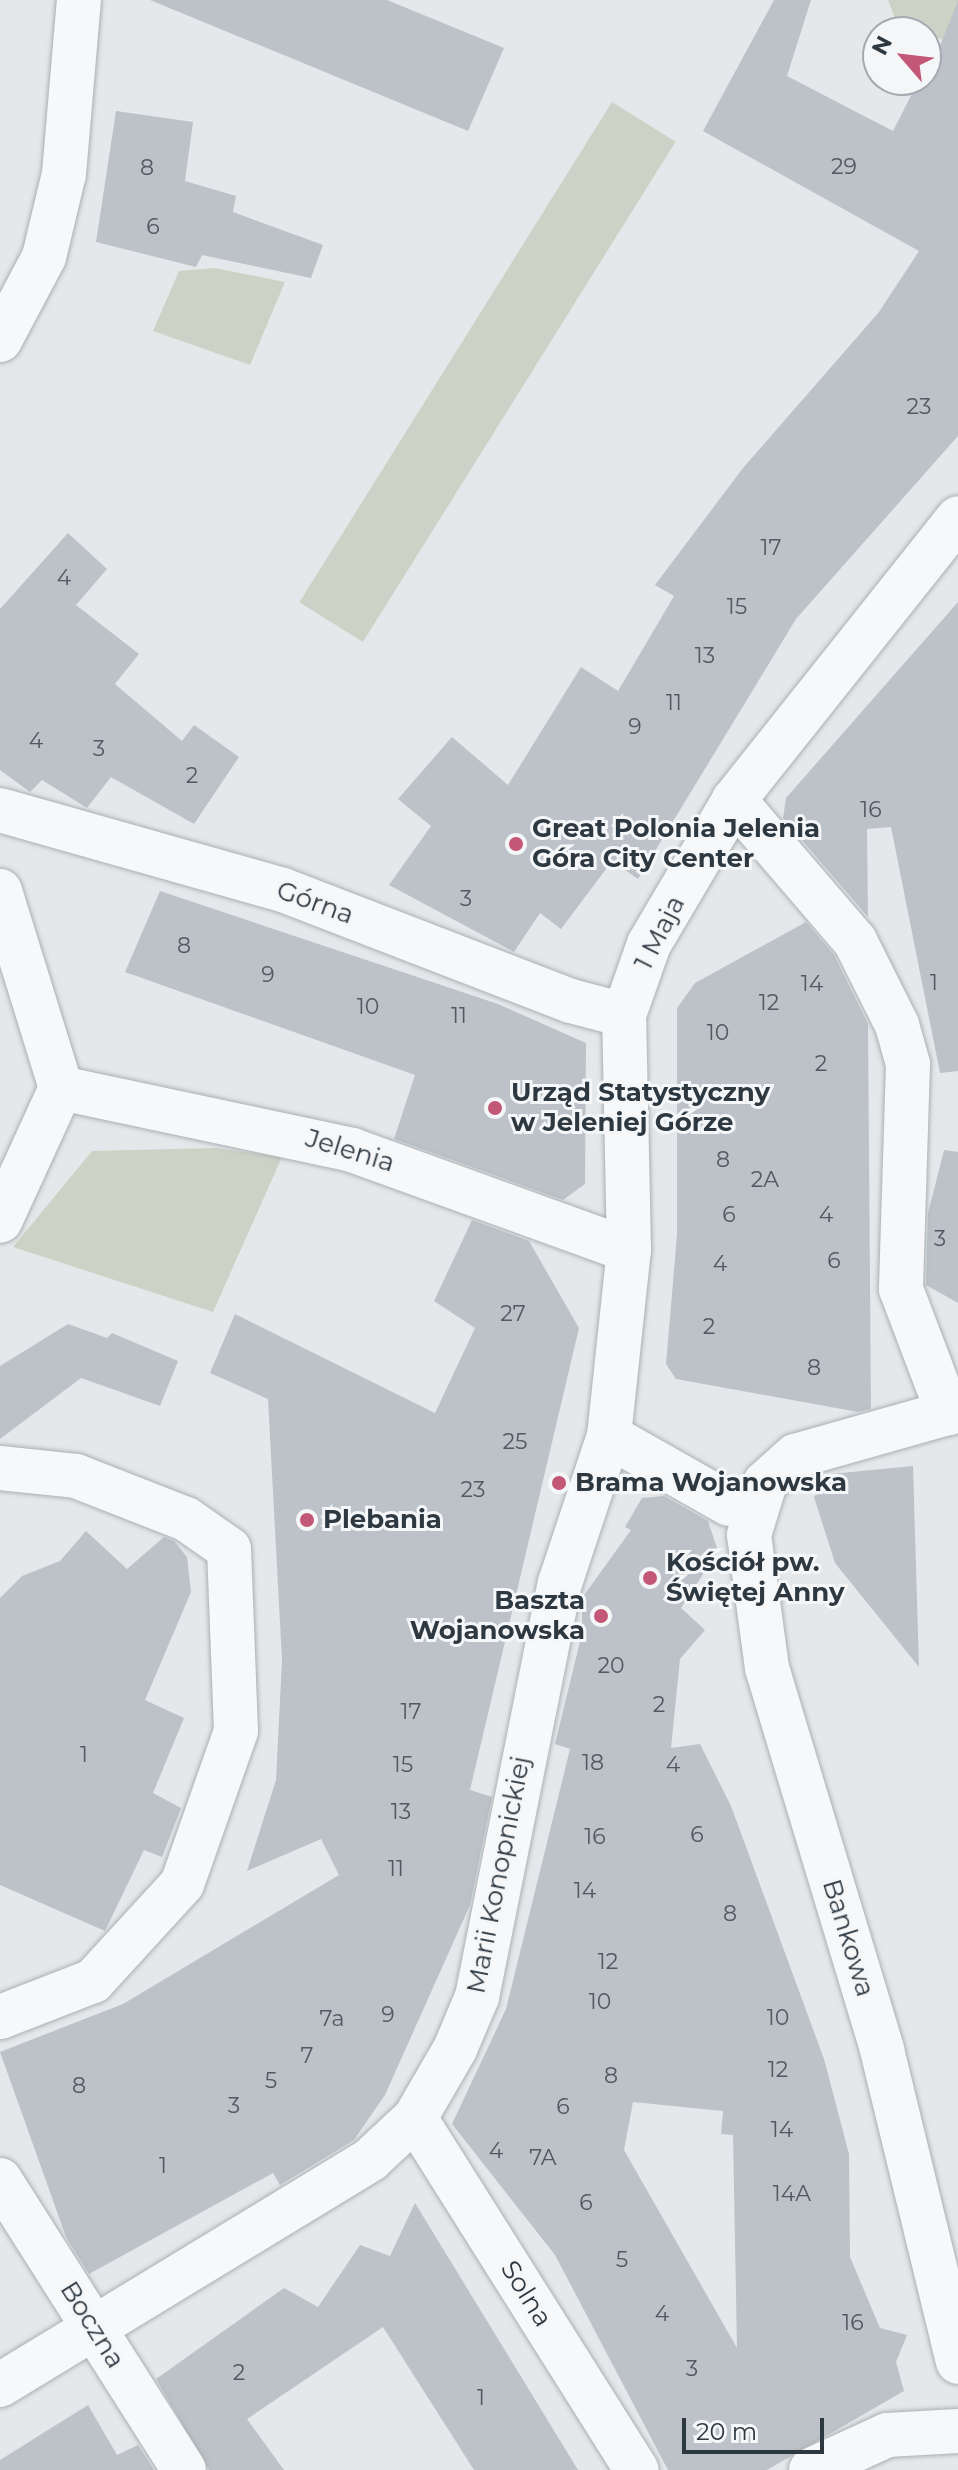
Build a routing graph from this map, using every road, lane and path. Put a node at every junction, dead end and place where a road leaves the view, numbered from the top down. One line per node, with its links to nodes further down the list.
1 (79, 0): 2 (street)
2 (0, 340)
3 (958, 518): 4 (street, 1 Maja)
4 (734, 800): 7 (street, 1 Maja); 11 (street)
5 (0, 810): 7 (street, Górna)
6 (0, 891): 8 (street)
7 (624, 1015): 10 (street, 1 Maja)
8 (61, 1088): 9 (street); 10 (street, Jelenia)
9 (0, 1221)
10 (629, 1250): 12 (street, 1 Maja)
11 (953, 1412): 14 (street)
12 (609, 1436): 14 (street); 16 (street, Marii Konopnickiej)
13 (0, 1468): 15 (street)
14 (741, 1509): 19 (street, Bankowa)
15 (0, 2017)
16 (415, 2118): 18 (street, Marii Konopnickiej); 23 (street, Solna)
17 (0, 2180): 18 (street, Boczna)
18 (94, 2330): 20 (street); 22 (street, Boczna)
19 (958, 2362)
20 (0, 2385)
21 (958, 2431): 24 (street)
22 (184, 2470)
23 (637, 2470)
24 (811, 2470)

